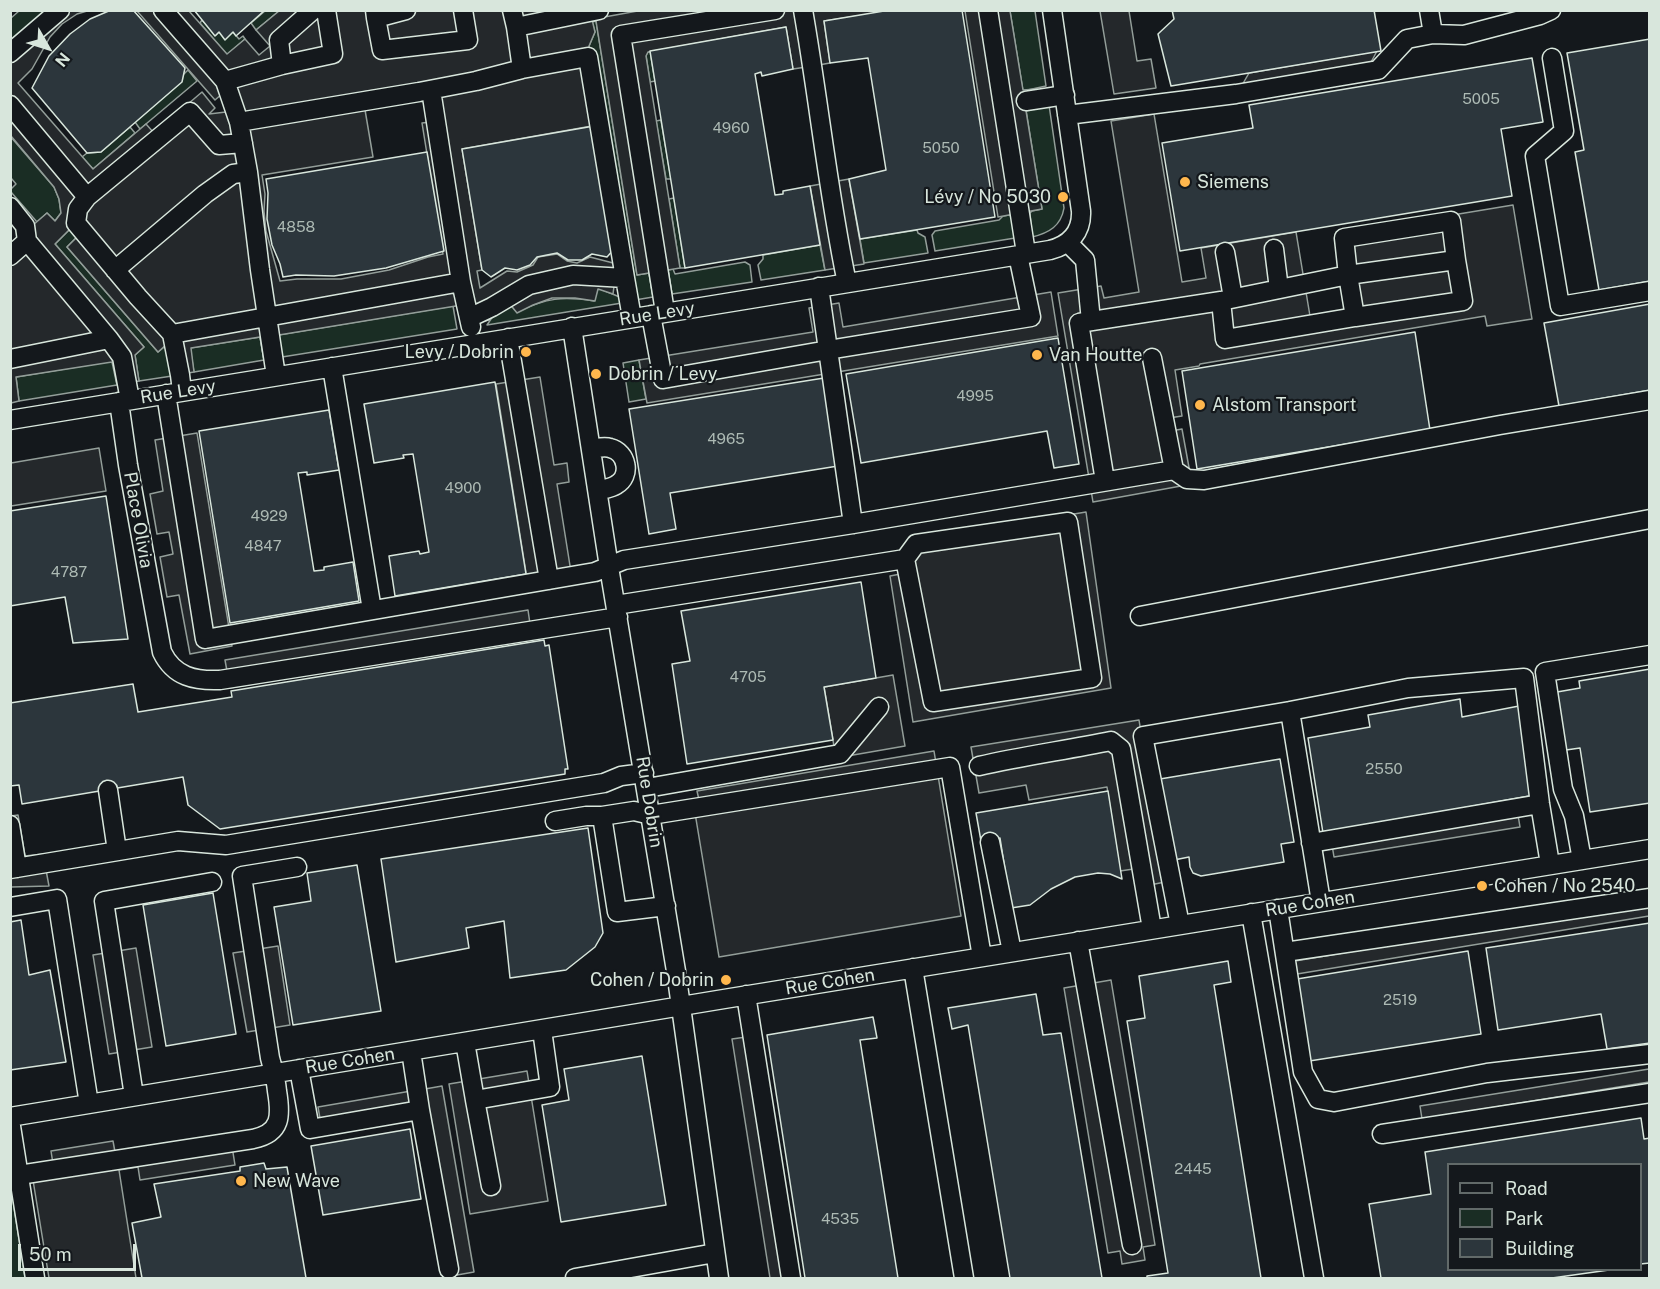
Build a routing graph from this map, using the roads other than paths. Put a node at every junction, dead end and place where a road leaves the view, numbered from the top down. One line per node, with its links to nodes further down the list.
1 (60, 10): 17 (street)
2 (162, 10): 21 (street)
3 (313, 10): 19 (street)
4 (326, 10): 19 (street)
5 (406, 10): 14 (street)
6 (463, 10): 14 (street)
7 (599, 10): 15 (street)
8 (775, 10): 48 (street)
9 (803, 10): 43 (street)
10 (988, 10): 36 (street)
11 (1052, 10): 23 (street)
12 (1429, 10): 16 (street)
13 (1551, 10): 16 (street)
14 (376, 14)
15 (514, 19): 20 (street)
16 (1432, 34): 26 (street)
17 (10, 53)
18 (1552, 58): 46 (street)
19 (282, 65): 21 (street)
20 (522, 69): 22 (street); 41 (street)
21 (225, 81): 27 (street)
22 (431, 90): 27 (street); 42 (street)
23 (1065, 95): 24 (street); 26 (street)
24 (1026, 101)
25 (10, 105): 30 (street)
26 (1067, 115): 33 (street)
27 (239, 122): 28 (street)
28 (243, 143): 29 (street); 30 (street)
29 (248, 172): 39 (street); 49 (street)
30 (87, 196): 39 (street)
31 (10, 207): 32 (street, Place Olivia)
32 (27, 242): 37 (street); 57 (street, Place Olivia)
33 (1068, 243): 36 (street, Rue Levy); 53 (street)
34 (1274, 249): 45 (street)
35 (1225, 252): 47 (street)
36 (1022, 254): 43 (street, Rue Levy); 59 (street)
37 (10, 256)
38 (1456, 260): 40 (street); 40 (street); 50 (street)
39 (115, 270): 55 (street)
40 (1348, 275): 45 (street); 50 (street)
41 (625, 278): 51 (street); 52 (street)
42 (461, 282): 49 (street); 51 (street)
43 (847, 283): 44 (street, Rue Levy)
44 (819, 287): 48 (street, Rue Levy); 59 (street)
45 (1280, 289): 47 (street)
46 (1650, 291)
47 (1227, 299): 50 (street); 53 (street)
48 (658, 314): 52 (street, Rue Levy); 59 (street)
49 (267, 316): 55 (street); 63 (street)
50 (1355, 317)
51 (469, 318): 58 (street)
52 (632, 318): 54 (street, Rue Levy)
53 (1092, 321): 70 (street)
54 (572, 327): 56 (street, Rue Levy); 68 (street, Rue Dobrin)
55 (172, 334): 64 (street)
56 (508, 338): 58 (street, Rue Levy); 76 (street)
57 (109, 339): 61 (street); 66 (street, Place Olivia)
58 (474, 344): 62 (street, Rue Levy)
59 (828, 350): 73 (street)
60 (1152, 358): 69 (street)
61 (10, 359)
62 (332, 367): 63 (street, Rue Levy); 77 (street)
63 (276, 376): 64 (street, Rue Levy)
64 (174, 392): 66 (street, Rue Levy); 77 (street)
65 (1650, 400): 69 (street)
66 (125, 401): 67 (street, Rue Levy); 78 (street, Place Olivia)
67 (11, 416)
68 (591, 449): 71 (street, Rue Dobrin); 71 (street)
69 (1174, 470): 70 (street)
70 (1105, 482): 73 (street)
71 (598, 490): 75 (street, Rue Dobrin)
72 (1650, 519): 79 (street)
73 (853, 524): 75 (street)
74 (905, 559): 74 (street); 78 (street)
75 (609, 567): 76 (street); 78 (street, Rue Dobrin)
76 (549, 580): 77 (street)
77 (372, 610)
78 (617, 611): 84 (street, Rue Dobrin)
79 (1140, 616)
80 (1650, 655): 95 (street)
81 (879, 707): 84 (street)
82 (1290, 711): 86 (street); 92 (street); 106 (street)
83 (979, 766): 107 (street)
84 (645, 780): 87 (street, Rue Dobrin); 94 (street)
85 (108, 790): 94 (street)
86 (1540, 804): 92 (street); 96 (street)
87 (651, 815): 88 (street); 102 (street, Rue Dobrin); 111 (street)
88 (602, 816): 89 (street); 102 (street)
89 (555, 820)
90 (10, 825): 98 (street)
91 (990, 842): 109 (street)
92 (1311, 843): 101 (street)
93 (1650, 849): 95 (street, Rue Cohen)
94 (117, 851): 98 (street)
95 (1582, 860): 96 (street, Rue Cohen)
96 (1550, 864): 101 (street, Rue Cohen)
97 (297, 867): 120 (street)
98 (14, 868)
99 (212, 882): 122 (street)
100 (1650, 898): 110 (street)
101 (1321, 902): 104 (street, Rue Cohen)
102 (666, 906): 114 (street, Rue Dobrin)
103 (10, 907): 124 (street)
104 (1278, 909): 105 (street, Rue Cohen); 110 (street)
105 (1251, 913): 106 (street, Rue Cohen); 139 (street)
106 (1180, 925): 107 (street, Rue Cohen)
107 (1152, 929): 108 (street, Rue Cohen)
108 (1078, 941): 109 (street, Rue Cohen); 130 (street)
109 (1012, 952): 111 (street, Rue Cohen)
110 (1284, 952): 118 (street)
111 (982, 957): 112 (street, Rue Cohen)
112 (913, 968): 113 (street, Rue Cohen); 138 (street)
113 (746, 995): 114 (street, Rue Cohen); 137 (street)
114 (681, 1006): 115 (street, Rue Cohen); 131 (street, Rue Dobrin)
115 (542, 1030): 116 (street, Rue Cohen); 123 (street)
116 (465, 1042): 117 (street, Rue Cohen); 123 (street)
117 (411, 1051): 119 (street, Rue Cohen); 125 (street)
118 (1650, 1054)
119 (299, 1069): 120 (street, Rue Cohen); 125 (street)
120 (275, 1073): 122 (street, Rue Cohen); 128 (street)
121 (1650, 1093): 127 (street)
122 (134, 1096): 124 (street, Rue Cohen)
123 (475, 1100): 129 (street)
124 (89, 1104): 126 (street, Rue Cohen)
125 (420, 1110): 132 (street)
126 (10, 1118): 128 (street)
127 (1382, 1134)
128 (19, 1175): 134 (street)
129 (491, 1186)
130 (1132, 1245)
131 (715, 1253): 133 (street); 136 (street, Rue Dobrin)
132 (449, 1269)
133 (651, 1272): 135 (street)
134 (35, 1278)
135 (575, 1278)
136 (719, 1278)
137 (791, 1278)
138 (963, 1278)
139 (1314, 1278)

